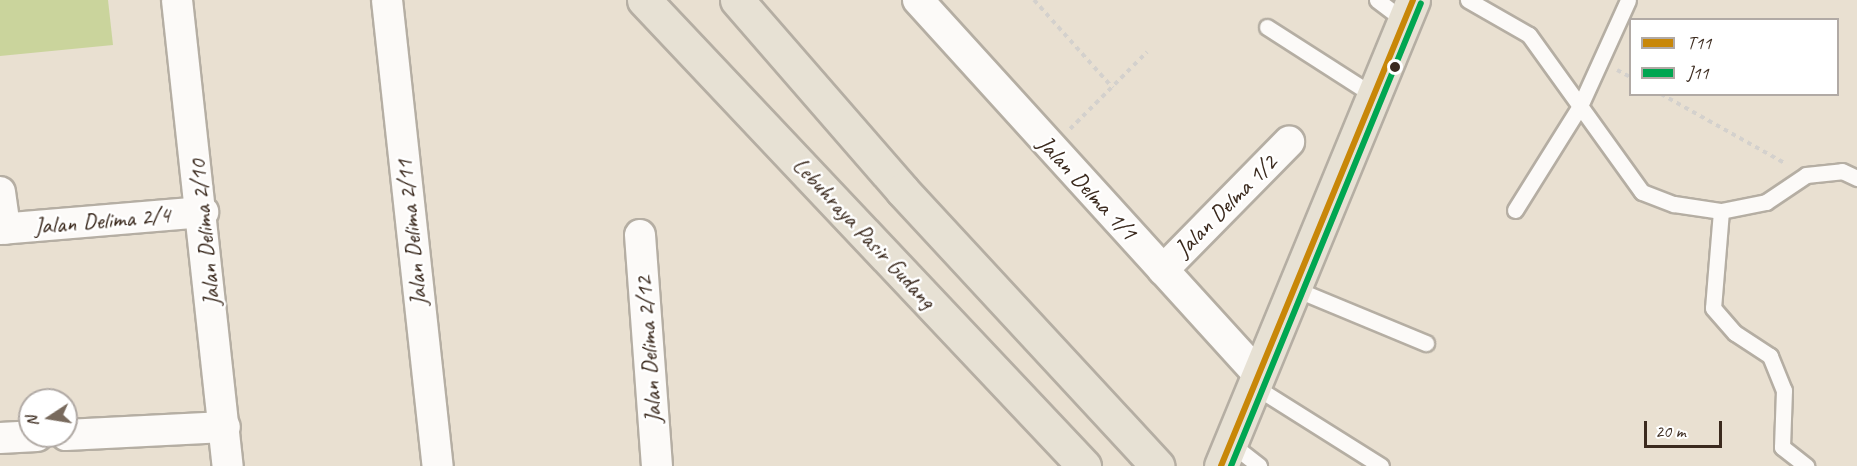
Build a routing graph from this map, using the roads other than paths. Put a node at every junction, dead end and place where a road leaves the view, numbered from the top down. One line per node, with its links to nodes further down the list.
1 (177, 0): 18 (street, Jalan Delima 2/10)
2 (387, 0): 32 (street, Jalan Delima 2/11)
3 (644, 0): 34 (main road, Lebuhraya Pasir Gudang)
4 (737, 0): 30 (main road)
5 (918, 0): 21 (street, Jalan Delma 1/1)
6 (1377, 0): 9 (lane)
7 (1468, 0): 12 (lane)
8 (1628, 0): 12 (lane)
9 (1408, 10): 11 (main road)
10 (1267, 27): 11 (lane)
11 (1373, 95): 22 (main road)
12 (1580, 106): 16 (lane); 17 (lane)
13 (1289, 142): 21 (street, Jalan Delma 1/2)
14 (1857, 178): 17 (lane)
15 (0, 192): 19 (street)
16 (1515, 210)
17 (1721, 211): 37 (lane)
18 (203, 212): 19 (street, Jalan Delima 2/4); 25 (street, Jalan Delima 2/10)
19 (2, 229)
20 (640, 235): 33 (street, Jalan Delima 2/12)
21 (1163, 270): 24 (street, Jalan Delma 1/1)
22 (1293, 288): 23 (lane); 24 (main road)
23 (1426, 343)
24 (1256, 380): 29 (main road); 36 (lane)
25 (225, 427): 26 (street); 31 (street, Jalan Delima 2/10)
26 (78, 434)
27 (18, 437): 28 (street)
28 (0, 438)
29 (1225, 454): 35 (lane)
30 (1147, 456)
31 (228, 466)
32 (438, 466)
33 (657, 466)
34 (1084, 466)
35 (1259, 466)
36 (1381, 466)
37 (1806, 466)

